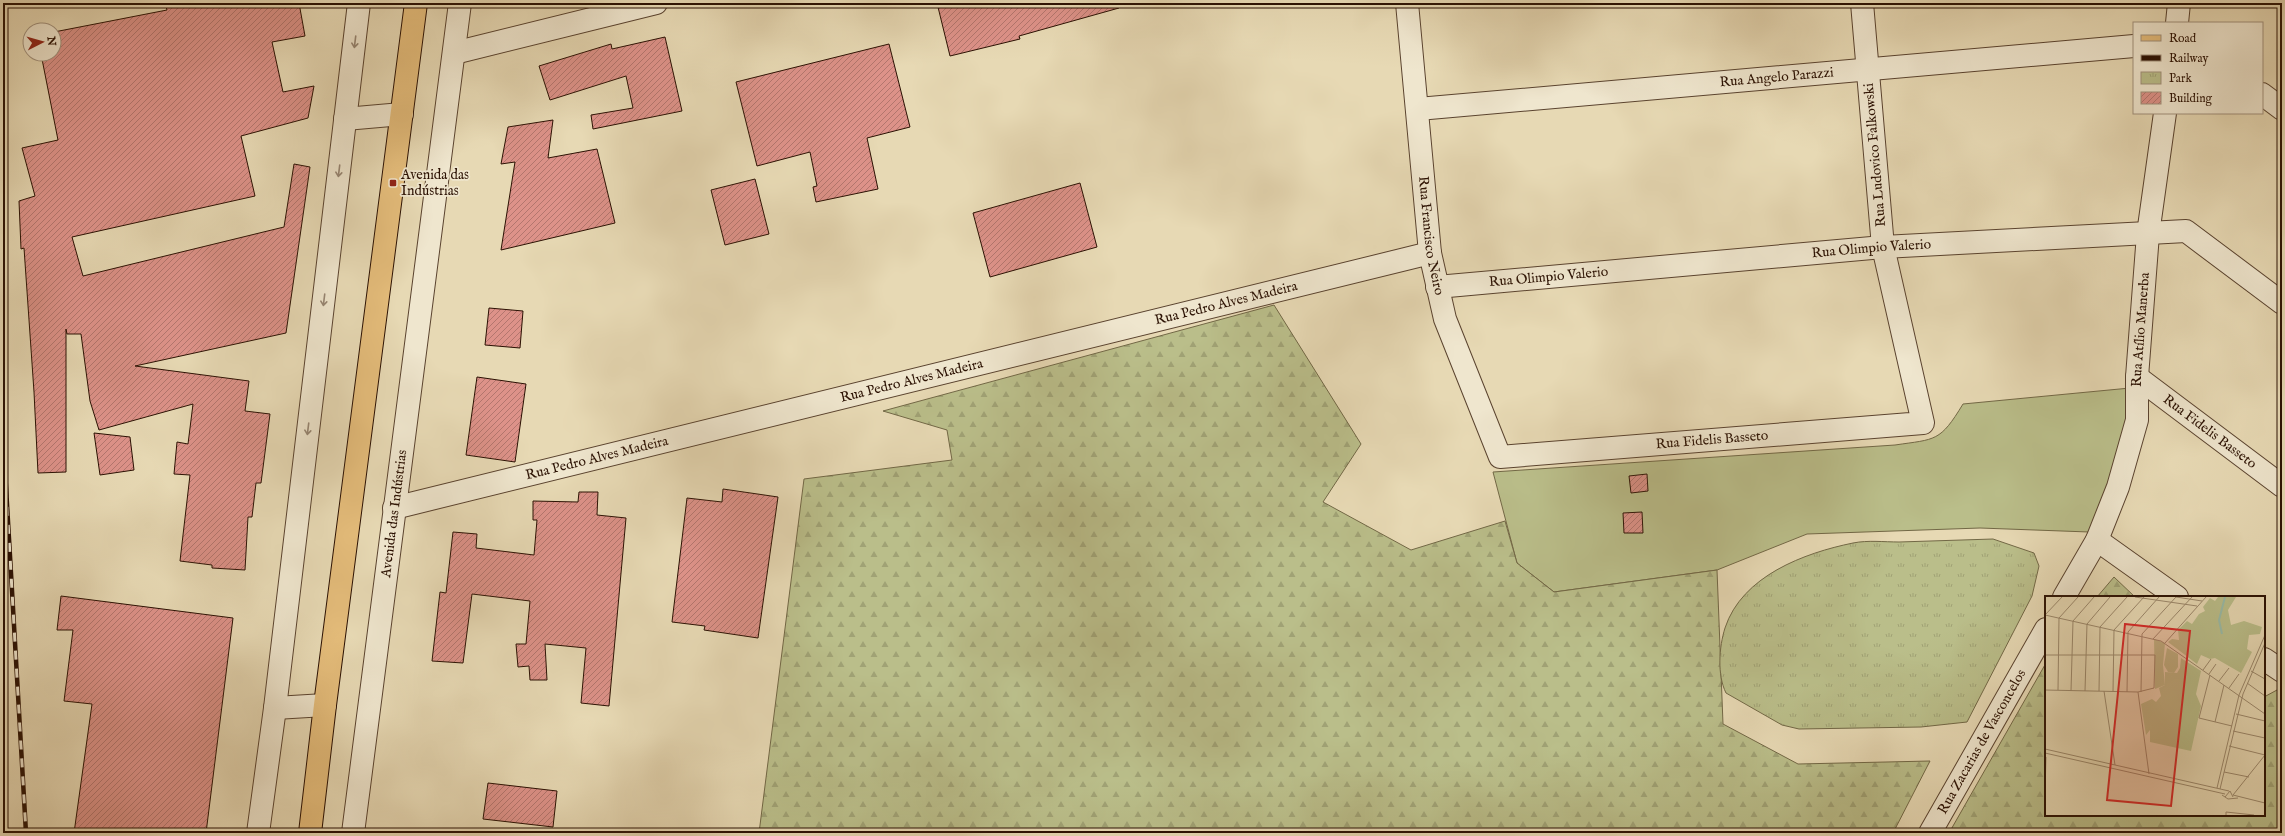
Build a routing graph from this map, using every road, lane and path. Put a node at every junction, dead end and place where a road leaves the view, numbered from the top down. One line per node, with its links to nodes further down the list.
1 (359, 3): 17 (street, one-way to 17)
2 (416, 3): 15 (main road)
3 (460, 3): 10 (street, Avenida das Indústrias)
4 (656, 3): 10 (street)
5 (1408, 3): 13 (street, Rua Francisco Neiro)
6 (1862, 3): 11 (street, Rua Ludovico Falkowski)
7 (2179, 3): 8 (street)
8 (2177, 22)
9 (2133, 46): 11 (street, Rua Angelo Parazzi)
10 (454, 53): 27 (street, Avenida das Indústrias)
11 (1867, 68): 13 (street, Rua Angelo Parazzi); 19 (street, Rua Ludovico Falkowski)
12 (2263, 95): 14 (street)
13 (1418, 109): 20 (street, Rua Francisco Neiro)
14 (2282, 109)
15 (402, 114): 17 (street); 34 (main road)
16 (2165, 114): 18 (street, Rua Atílio Manerba)
17 (345, 119): 35 (street, one-way to 35)
18 (2148, 234): 19 (street, Rua Olimpio Valerio); 22 (street, Rua Olimpio Valerio); 23 (street, Rua Atílio Manerba)
19 (1883, 247): 21 (street, Rua Olimpio Valerio); 24 (street, Rua Ludovico Falkowski)
20 (1430, 253): 21 (street, Rua Francisco Neiro); 27 (street, Rua Pedro Alves Madeira)
21 (1437, 287): 25 (street, Rua Francisco Neiro)
22 (2282, 303)
23 (2136, 377): 26 (street, Rua Fidelis Basseto); 28 (street, Rua Atílio Manerba)
24 (1923, 423): 25 (street, Rua Fidelis Basseto)
25 (1500, 457)
26 (2282, 486)
27 (394, 508): 38 (street, Avenida das Indústrias)
28 (2097, 540): 29 (street); 30 (street)
29 (2065, 596)
30 (2176, 596)
31 (2045, 631): 39 (street, Rua Zacarias de Vasconcelos)
32 (2265, 660): 33 (street)
33 (2282, 671)
34 (325, 705): 35 (street); 37 (main road)
35 (275, 708): 36 (street)
36 (258, 833)
37 (310, 833)
38 (353, 833)
39 (1930, 833)

